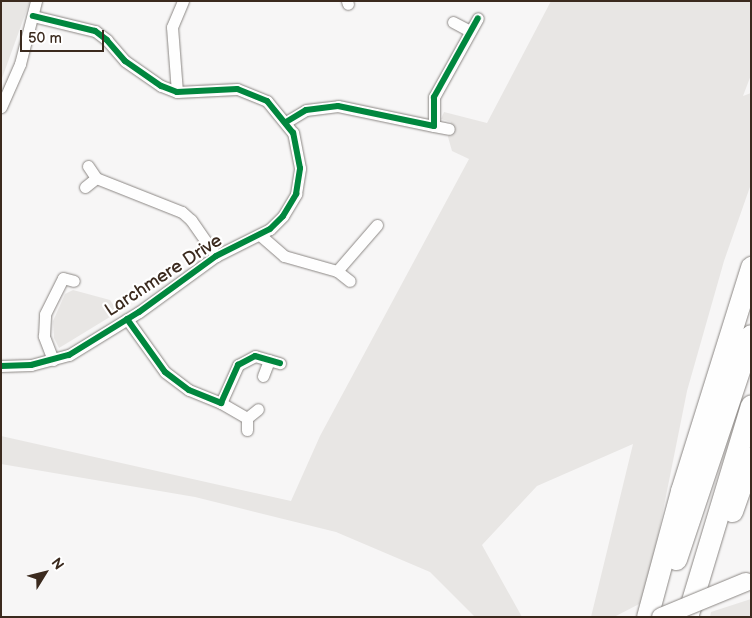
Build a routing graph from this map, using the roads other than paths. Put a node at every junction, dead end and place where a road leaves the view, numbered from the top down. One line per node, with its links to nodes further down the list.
1 (36, 1): 3 (street)
2 (183, 1): 7 (street)
3 (33, 16): 7 (street, Larchmere Drive); 8 (street)
4 (478, 18): 6 (street)
5 (454, 22): 6 (street)
6 (470, 31): 10 (street)
7 (177, 92): 9 (street, Larchmere Drive)
8 (1, 107)
9 (286, 122): 10 (street); 16 (street, Larchmere Drive)
10 (434, 126): 11 (street)
11 (449, 129)
12 (88, 166): 13 (street)
13 (96, 178): 14 (street); 17 (street)
14 (85, 187)
15 (377, 225): 19 (street)
16 (260, 235): 17 (street, Larchmere Drive); 19 (street)
17 (216, 256): 22 (street, Larchmere Drive)
18 (751, 267): 34 (highway)
19 (337, 271): 21 (street)
20 (74, 281): 24 (street)
21 (350, 281)
22 (127, 319): 24 (street, Larchmere Drive); 27 (street)
23 (751, 335): 35 (highway)
24 (53, 360): 25 (street, Larchmere Drive)
25 (1, 366)
26 (263, 376): 27 (street)
27 (221, 403): 30 (street)
28 (751, 405): 36 (highway)
29 (258, 409): 30 (street)
30 (247, 418): 31 (street)
31 (247, 430)
32 (751, 457): 37 (highway)
33 (746, 582): 35 (main road, bridge)
34 (647, 617)
35 (661, 617)
36 (688, 617)
37 (698, 617)

